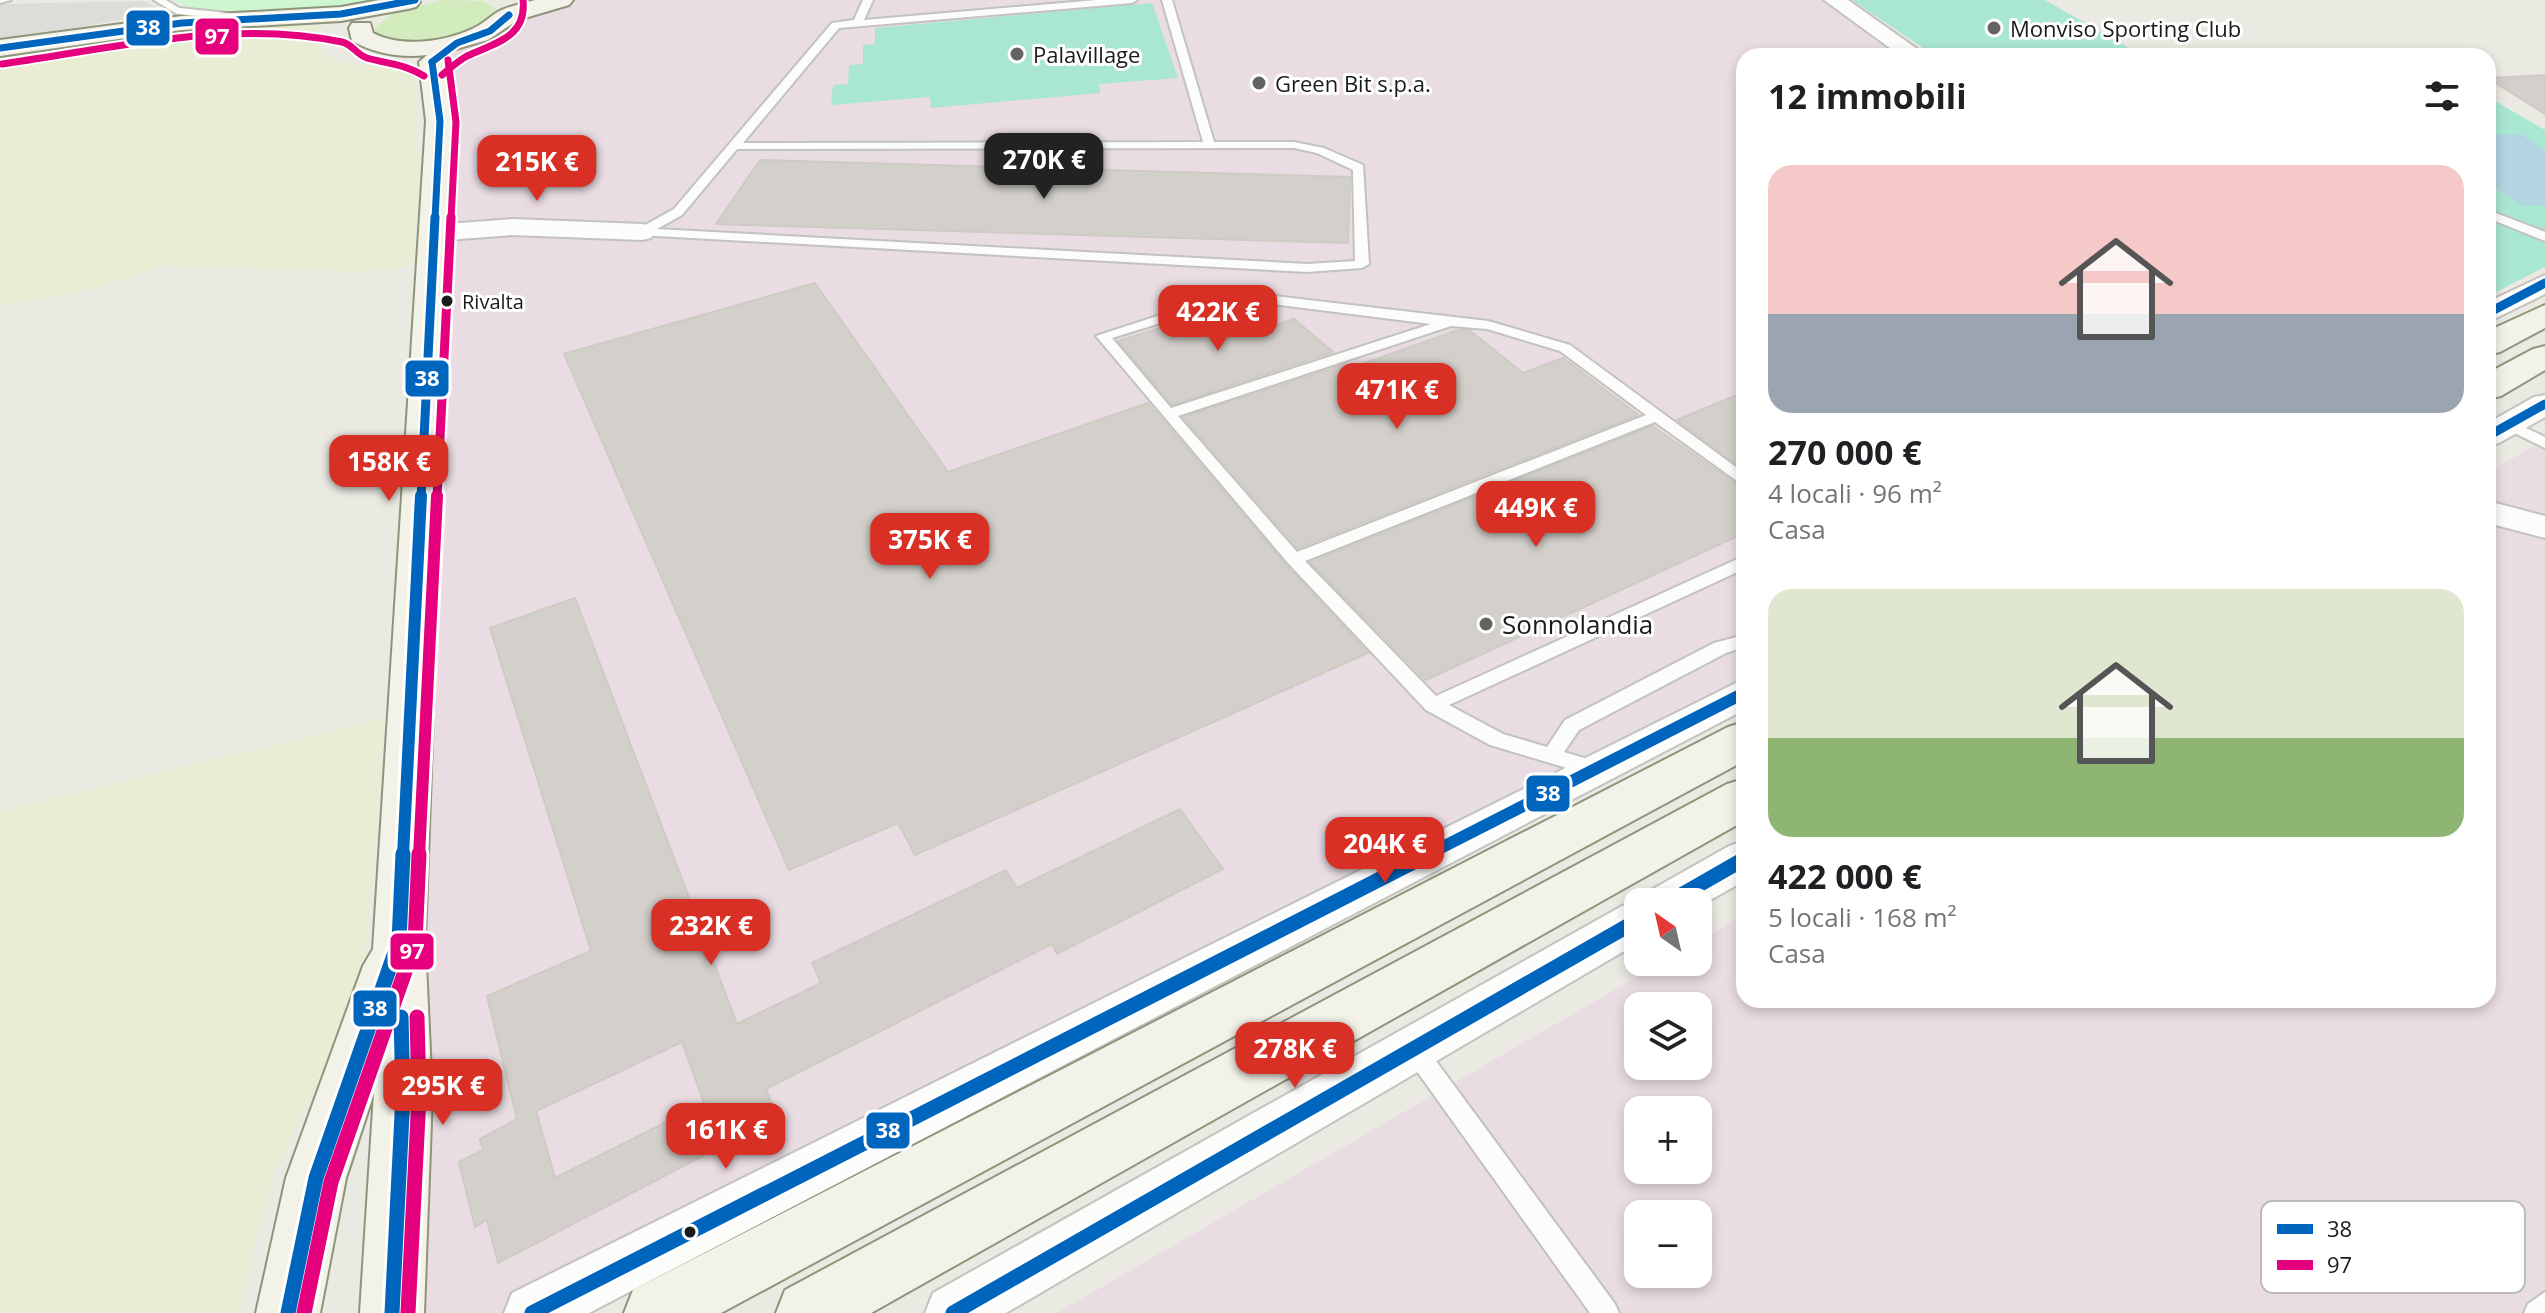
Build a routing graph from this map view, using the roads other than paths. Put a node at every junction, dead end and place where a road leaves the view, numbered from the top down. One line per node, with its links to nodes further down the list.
1 (159, 0): 10 (lane)
2 (561, 0): 8 (street)
3 (868, 0): 11 (lane)
4 (1132, 0): 11 (lane)
5 (1167, 0): 17 (lane)
6 (1834, 0): 14 (street)
7 (412, 1): 9 (street); 12 (street)
8 (508, 4): 15 (street)
9 (282, 17): 10 (street); 12 (street)
10 (247, 18): 13 (street)
11 (858, 23): 16 (lane)
12 (361, 28): 15 (street)
13 (0, 48)
14 (1904, 48)
15 (433, 51): 20 (street)
16 (733, 146): 17 (lane); 19 (lane)
17 (1210, 146): 19 (lane)
18 (2496, 217): 21 (lane)
19 (642, 232): 20 (street)
20 (434, 233): 49 (street)
21 (2545, 237)
22 (2545, 283): 23 (street)
23 (2496, 309)
24 (2545, 315): 26 (street)
25 (1450, 322): 30 (lane); 30 (lane); 31 (lane)
26 (2496, 341)
27 (2545, 356): 28 (street)
28 (2496, 384)
29 (2545, 404): 32 (street)
30 (1168, 414): 37 (lane)
31 (1655, 417): 34 (lane); 37 (lane)
32 (2498, 431): 33 (lane)
33 (2545, 443)
34 (1736, 475)
35 (2496, 514): 36 (street)
36 (2545, 527)
37 (1294, 559): 41 (lane)
38 (1736, 566): 41 (lane)
39 (1736, 643): 43 (lane)
40 (1736, 697): 44 (street)
41 (1433, 705): 43 (lane)
42 (1736, 744): 55 (street)
43 (1552, 755): 44 (lane)
44 (1597, 769): 54 (street)
45 (1736, 802): 56 (street)
46 (1736, 864): 47 (street)
47 (1693, 888)
48 (1624, 928): 50 (street)
49 (399, 941): 52 (street); 53 (street)
50 (1414, 1049): 57 (street); 58 (lane)
51 (2545, 1305): 59 (lane)
52 (288, 1313)
53 (392, 1313)
54 (532, 1313)
55 (656, 1313)
56 (808, 1313)
57 (953, 1313)
58 (1606, 1313)
59 (2537, 1313)

